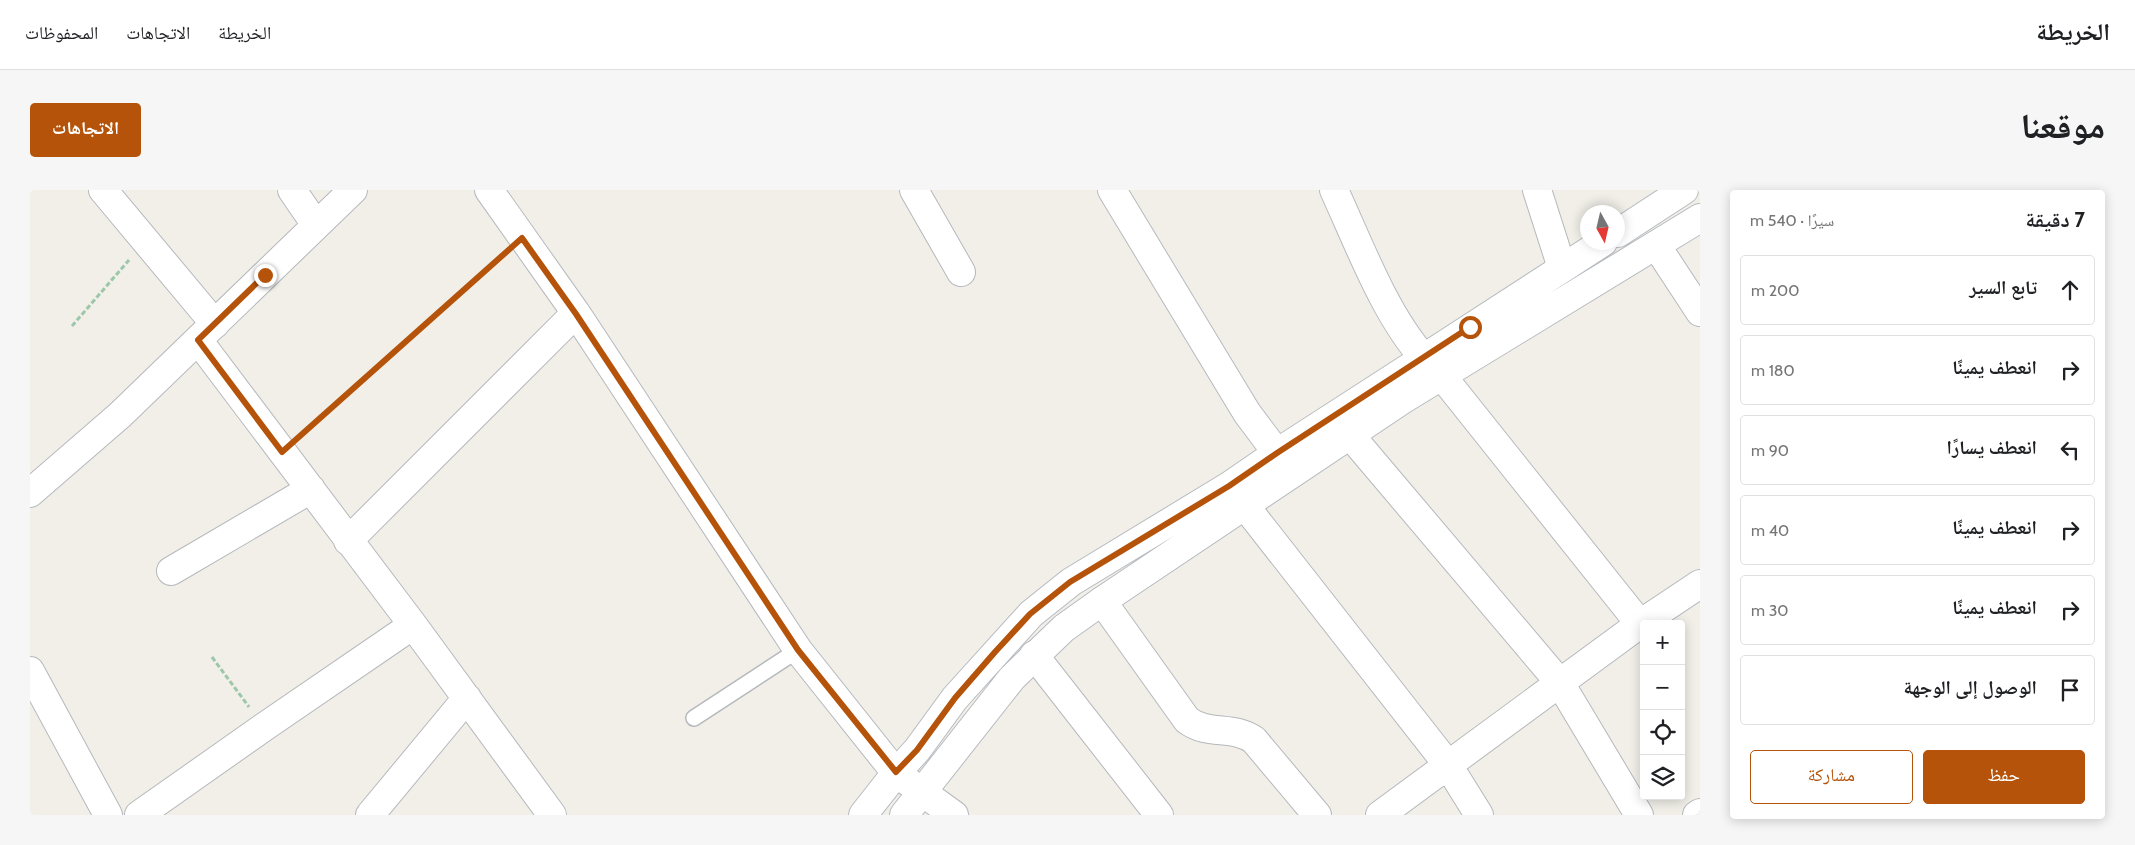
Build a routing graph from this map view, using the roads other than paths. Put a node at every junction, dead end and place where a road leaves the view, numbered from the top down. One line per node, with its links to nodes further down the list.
1 (104, 190): 19 (street)
2 (292, 190): 11 (street)
3 (353, 190): 11 (street)
4 (489, 190): 18 (street)
5 (914, 190): 16 (street)
6 (1112, 190): 22 (street)
7 (1334, 190): 20 (street)
8 (1538, 190): 15 (street)
9 (1684, 190): 12 (street)
10 (1700, 218): 13 (street)
11 (316, 225): 19 (street)
12 (1625, 229)
13 (1656, 245): 17 (street); 20 (street)
14 (1590, 250): 15 (street)
15 (1562, 268): 20 (street)
16 (961, 272)
17 (1700, 312)
18 (576, 314): 26 (street); 33 (street)
19 (206, 332): 23 (street); 24 (street)
20 (1433, 367): 21 (street); 22 (street); 31 (street)
21 (1350, 434): 25 (street); 36 (street)
22 (1277, 453): 25 (street)
23 (311, 489): 26 (street); 27 (street)
24 (30, 493)
25 (1237, 496): 29 (street); 39 (street); 40 (street)
26 (348, 541): 32 (street)
27 (171, 570)
28 (1700, 584): 30 (street)
29 (1102, 601): 34 (street); 50 (street)
30 (1646, 620)
31 (1640, 624): 36 (street)
32 (413, 625): 37 (street); 43 (street)
33 (798, 650): 38 (lane); 40 (street)
34 (1034, 655): 41 (street); 49 (street)
35 (30, 670): 42 (street)
36 (1560, 683): 39 (street); 53 (street)
37 (467, 698): 44 (street); 45 (street)
38 (694, 718)
39 (1448, 766): 51 (street); 52 (street)
40 (896, 772): 41 (street); 46 (street)
41 (921, 793): 47 (street); 48 (street)
42 (108, 815)
43 (139, 815)
44 (370, 815)
45 (552, 815)
46 (863, 815)
47 (904, 815)
48 (954, 815)
49 (1159, 815)
50 (1317, 815)
51 (1380, 815)
52 (1479, 815)
53 (1639, 815)

